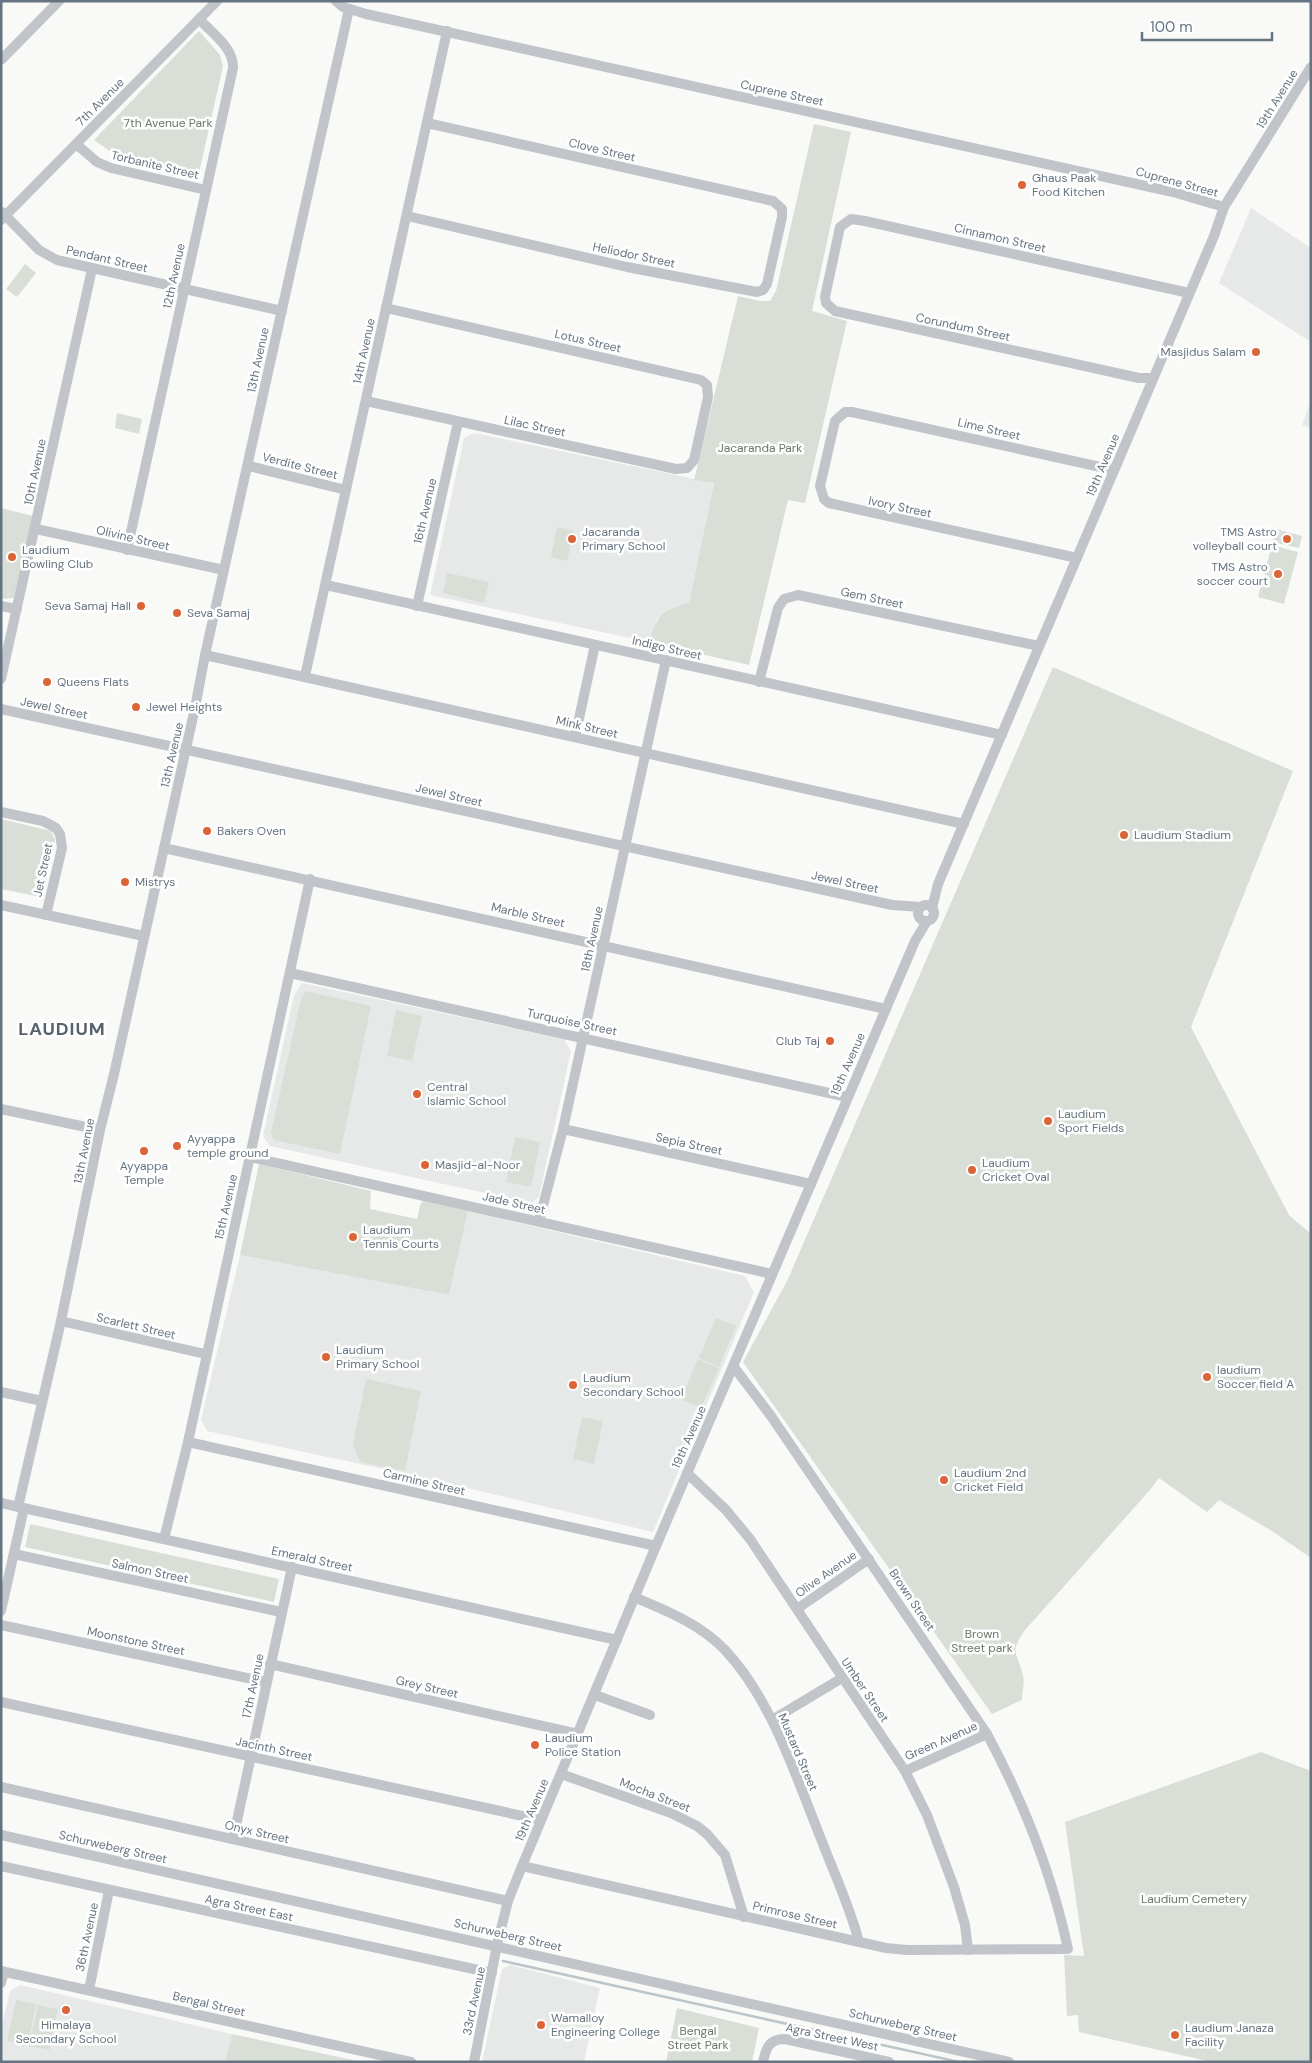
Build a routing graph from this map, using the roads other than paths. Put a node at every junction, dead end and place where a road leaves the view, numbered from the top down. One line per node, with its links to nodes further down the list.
1 (59, 1): 7 (street)
2 (217, 1): 5 (street, 7th Avenue)
3 (336, 1): 4 (street, Cuprene Street)
4 (349, 9): 6 (street, Cuprene Street); 21 (street, 13th Avenue)
5 (199, 20): 10 (street, 7th Avenue); 11 (street, 12th Avenue)
6 (447, 32): 9 (street, 14th Avenue); 13 (street, Cuprene Street)
7 (1, 60)
8 (1311, 67): 13 (street, 19th Avenue)
9 (427, 123): 12 (street, Clove Street); 15 (street, 14th Avenue)
10 (76, 144): 11 (street, Torbanite Street); 14 (street, 7th Avenue)
11 (206, 190): 18 (street, 12th Avenue)
12 (773, 201): 15 (street, Heliodor Street)
13 (1224, 207): 19 (street, 19th Avenue)
14 (2, 216): 17 (street, Pendant Street)
15 (407, 216): 20 (street, 14th Avenue)
16 (832, 260): 19 (street, Cinnamon Street); 22 (street, Corundum Street)
17 (92, 269): 18 (street, Pendant Street); 30 (street, 10th Avenue)
18 (184, 290): 21 (street, Pendant Street); 31 (street, 12th Avenue)
19 (1189, 293): 22 (street, 19th Avenue)
20 (386, 308): 23 (street, 14th Avenue); 26 (street, Lotus Street)
21 (282, 311): 27 (street, 13th Avenue)
22 (1152, 382): 28 (street, 19th Avenue)
23 (366, 401): 25 (street, Lilac Street); 29 (street, 14th Avenue)
24 (858, 413): 28 (street, Lime Street); 32 (street, Ivory Street)
25 (458, 422): 26 (street, Lilac Street); 36 (street, 16th Avenue)
26 (694, 460)
27 (248, 466): 29 (street, Verdite Street); 33 (street, 13th Avenue)
28 (1114, 470): 32 (street, 19th Avenue)
29 (346, 490): 34 (street, 14th Avenue)
30 (36, 528): 31 (street, Olivine Street); 37 (street, 10th Avenue)
31 (127, 550): 33 (street, Olivine Street)
32 (1077, 558): 39 (street, 19th Avenue)
33 (224, 570): 40 (street, 13th Avenue)
34 (326, 585): 36 (street, Indigo Street); 42 (street, 14th Avenue)
35 (1, 606): 37 (street)
36 (417, 606): 38 (street, Indigo Street)
37 (17, 609): 43 (street, 10th Avenue)
38 (595, 645): 41 (street, Indigo Street); 47 (street)
39 (1039, 646): 44 (street, Gem Street); 46 (street, 19th Avenue)
40 (205, 654): 42 (street, Mink Street); 48 (street, 13th Avenue)
41 (666, 660): 44 (street, Indigo Street); 49 (street, 18th Avenue)
42 (305, 676): 47 (street, Mink Street)
43 (1, 679)
44 (760, 682): 46 (street, Indigo Street)
45 (1, 709): 48 (street, Jewel Street)
46 (1002, 735): 51 (street, 19th Avenue)
47 (574, 737): 49 (street, Mink Street)
48 (186, 749): 52 (street, Jewel Street); 53 (street, 13th Avenue)
49 (644, 753): 51 (street, Mink Street); 52 (street, 18th Avenue)
50 (1, 812): 57 (street, Jet Street)
51 (964, 824): 56 (street, 19th Avenue)
52 (624, 847): 56 (street, Jewel Street); 59 (street, 18th Avenue)
53 (164, 848): 54 (street, Marble Street); 58 (street, 13th Avenue)
54 (310, 880): 59 (street, Marble Street); 60 (street, 15th Avenue)
55 (1, 905): 57 (street)
56 (924, 912): 61 (street, 19th Avenue)
57 (46, 915): 58 (street)
58 (144, 936): 65 (street, 13th Avenue)
59 (603, 945): 61 (street, Marble Street); 62 (street, 18th Avenue)
60 (290, 973): 62 (street, Turquoise Street); 67 (street, 15th Avenue)
61 (886, 1009): 63 (street, 19th Avenue)
62 (583, 1037): 63 (street, Turquoise Street); 66 (street, 18th Avenue)
63 (847, 1097): 68 (street, 19th Avenue)
64 (1, 1109): 65 (street)
65 (100, 1130): 71 (street, 13th Avenue)
66 (563, 1130): 68 (street, Sepia Street); 69 (street, 18th Avenue)
67 (250, 1157): 69 (street, Jade Street); 72 (street, 15th Avenue)
68 (811, 1184): 70 (street, 19th Avenue)
69 (540, 1221): 70 (street, Jade Street)
70 (772, 1274): 73 (street, 19th Avenue)
71 (61, 1321): 72 (street, Scarlett Street); 75 (street, 13th Avenue)
72 (205, 1354): 76 (street, 15th Avenue)
73 (734, 1366): 77 (street, 19th Avenue); 83 (street, Brown Street)
74 (1, 1392): 75 (street)
75 (42, 1401): 79 (street, 13th Avenue)
76 (188, 1442): 80 (street, 15th Avenue); 81 (street, Carmine Street)
77 (687, 1473): 81 (street, 19th Avenue); 87 (street, Umber Street)
78 (1, 1503): 79 (street, Emerald Street)
79 (21, 1508): 80 (street, Emerald Street); 82 (street, 13th Avenue)
80 (164, 1539): 84 (street, Emerald Street)
81 (656, 1546): 85 (street, 19th Avenue)
82 (14, 1554): 86 (street, 13th Avenue); 88 (street, Salmon Street)
83 (868, 1559): 87 (street, Olive Avenue); 99 (street, Brown Street)
84 (292, 1568): 88 (street, 17th Avenue); 90 (street, Emerald Street)
85 (634, 1597): 90 (street, 19th Avenue); 97 (street, Mustard Street)
86 (2, 1608)
87 (798, 1609): 92 (street, Umber Street)
88 (281, 1612): 91 (street, 17th Avenue)
89 (1, 1625): 93 (street, Moonstone Street)
90 (617, 1640): 94 (street, 19th Avenue)
91 (270, 1664): 93 (street, 17th Avenue); 98 (street, Grey Street)
92 (842, 1678): 97 (street); 101 (street, Umber Street)
93 (266, 1682): 100 (street, 17th Avenue)
94 (595, 1694): 96 (street); 98 (street, 19th Avenue)
95 (1, 1702): 100 (street, Jacinth Street)
96 (650, 1715)
97 (772, 1720): 112 (street, Mustard Street)
98 (578, 1734): 102 (street, 19th Avenue)
99 (987, 1734): 101 (street, Green Avenue); 114 (street, Brown Street)
100 (251, 1757): 104 (street, Jacinth Street); 106 (street, 17th Avenue)
101 (904, 1771): 115 (street, Umber Street)
102 (561, 1774): 104 (street, 19th Avenue); 111 (street, Mocha Street)
103 (1, 1787): 106 (street, Onyx Street)
104 (541, 1820): 108 (street, 19th Avenue)
105 (1, 1835): 113 (street, Schurweberg Street)
106 (232, 1839): 110 (street, Onyx Street)
107 (1, 1866): 109 (street, Agra Street East)
108 (522, 1866): 110 (street, 19th Avenue); 111 (street, Primrose Street)
109 (109, 1890): 117 (street, Agra Street East); 119 (street, 36th Avenue)
110 (508, 1901): 113 (street, 19th Avenue)
111 (744, 1916): 112 (street, Primrose Street)
112 (859, 1942): 115 (street, Primrose Street)
113 (497, 1945): 117 (street, 33rd Avenue); 124 (street, Schurweberg Street)
114 (1068, 1949): 115 (street, Primrose Street)
115 (968, 1950)
116 (2, 1972): 118 (street); 119 (street, Bengal Street)
117 (492, 1973): 121 (street, 33rd Avenue)
118 (1, 1983)
119 (89, 1990): 120 (street, Bengal Street)
120 (411, 2062)
121 (474, 2062)
122 (763, 2062): 123 (street, Agra Street West)
123 (889, 2062)
124 (1009, 2062)

